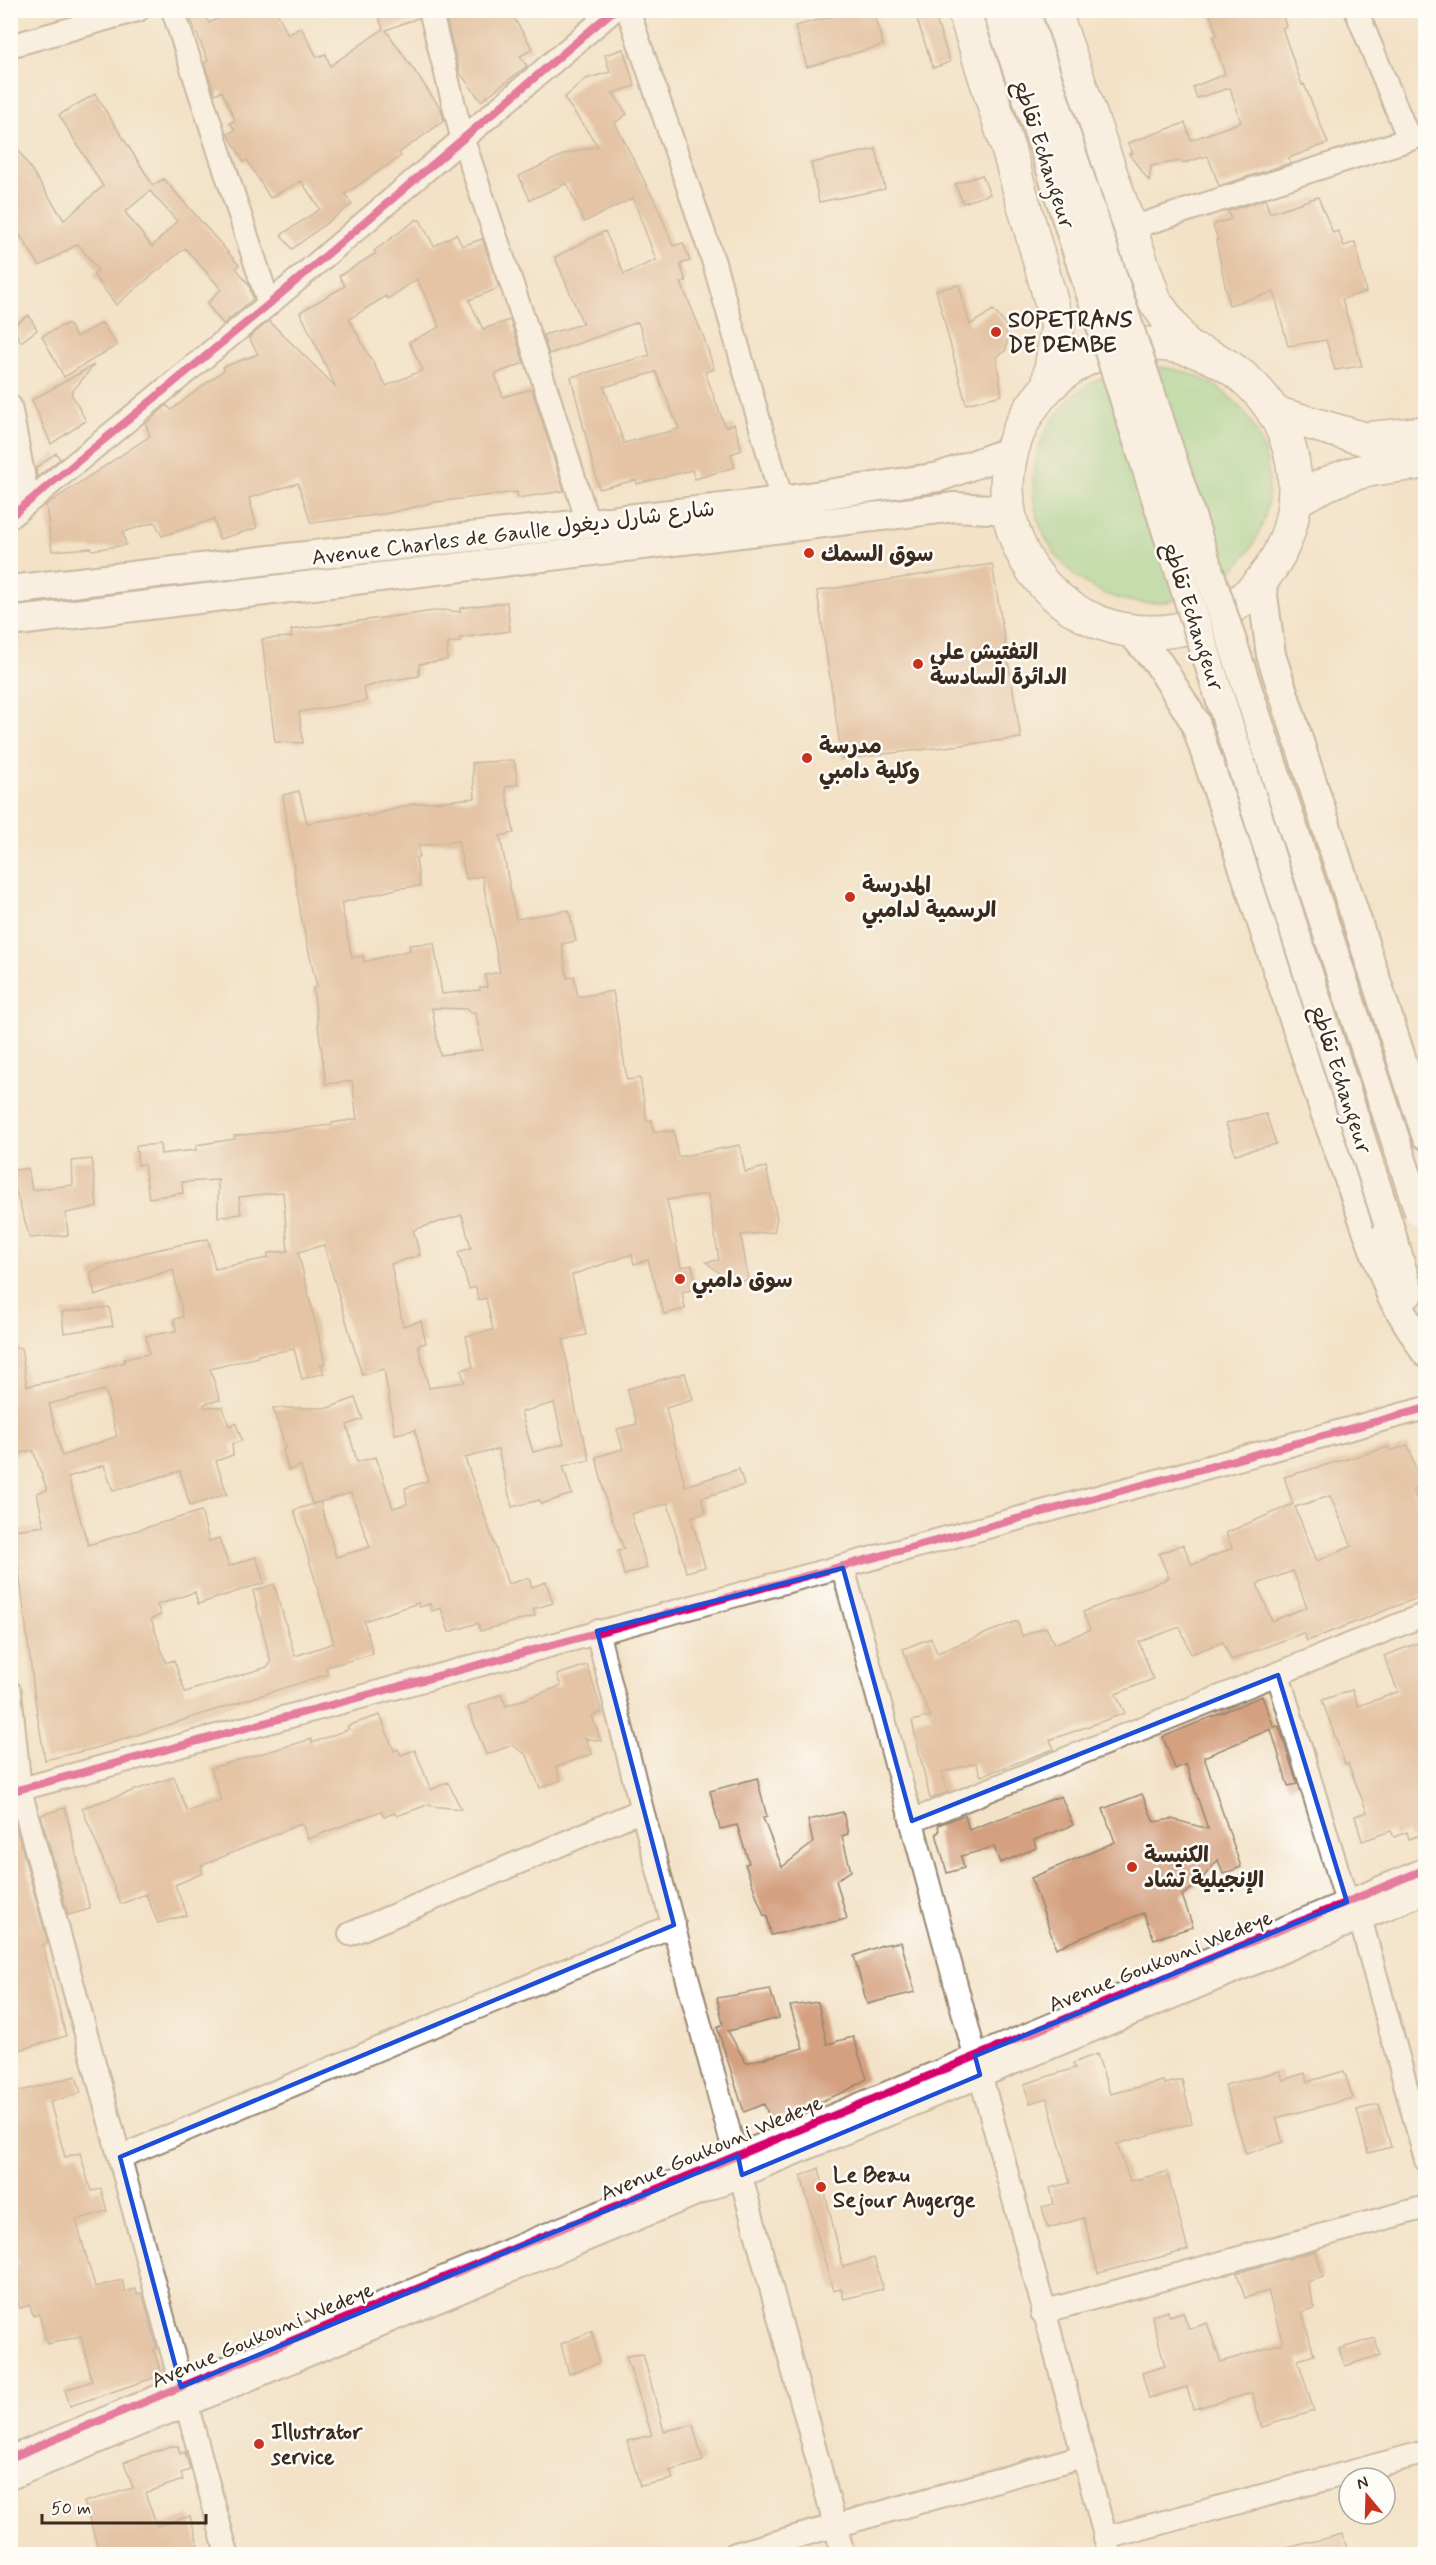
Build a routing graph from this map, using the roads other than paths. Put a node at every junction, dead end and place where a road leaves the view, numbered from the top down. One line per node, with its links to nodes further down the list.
1 (138, 10): 11 (street)
2 (173, 10): 15 (street)
3 (430, 10): 12 (street)
4 (614, 10): 12 (street)
5 (628, 10): 24 (street)
6 (964, 10): 17 (highway)
7 (997, 10): 39 (main road, تقاطع Echangeur, bridge)
8 (1025, 10): 38 (main road, bridge)
9 (1054, 10): 14 (highway)
10 (1356, 10): 13 (street)
11 (10, 46)
12 (462, 137): 15 (street); 29 (street)
13 (1417, 137): 14 (street)
14 (1128, 229): 16 (highway)
15 (269, 304): 23 (street)
16 (1188, 349): 17 (highway); 19 (highway)
17 (1048, 387): 21 (highway)
18 (10, 406): 23 (street)
19 (1275, 413): 20 (highway); 25 (highway)
20 (1425, 433)
21 (1011, 451): 24 (main road, Avenue Charles de Gaulle شارع شارل ديغول); 27 (highway)
22 (1425, 462): 25 (highway)
23 (28, 500): 28 (street)
24 (783, 501): 26 (main road, Avenue Charles de Gaulle شارع شارل ديغول)
25 (1295, 501): 32 (highway)
26 (717, 509): 29 (main road, Avenue Charles de Gaulle شارع شارل ديغول); 30 (main road)
27 (1008, 510): 30 (main road, Avenue Charles de Gaulle شارع شارل ديغول); 36 (highway)
28 (10, 517)
29 (588, 523): 31 (main road, Avenue Charles de Gaulle شارع شارل ديغول)
30 (722, 536): 33 (main road, Avenue Charles de Gaulle شارع شارل ديغول)
31 (345, 552): 33 (main road); 34 (main road, Avenue Charles de Gaulle شارع شارل ديغول)
32 (1262, 580): 36 (highway); 37 (main road)
33 (348, 582): 35 (main road, Avenue Charles de Gaulle شارع شارل ديغول)
34 (10, 590)
35 (10, 622)
36 (1129, 630): 40 (main road)
37 (1425, 1135)
38 (1422, 1221)
39 (1425, 1347)
40 (1425, 1353)
41 (1425, 1408): 42 (street)
42 (843, 1568): 44 (street); 49 (street)
43 (1425, 1614): 45 (street)
44 (597, 1631): 47 (street); 48 (street)
45 (1278, 1675): 49 (street); 52 (street)
46 (10, 1692): 47 (street)
47 (15, 1791): 56 (street)
48 (642, 1810): 53 (street); 54 (street)
49 (912, 1821): 55 (street)
50 (1425, 1869): 52 (street, Avenue Goukouni Wedeye)
51 (1425, 1892): 52 (street, Avenue Goukouni Wedeye)
52 (1354, 1910): 55 (street, Avenue Goukouni Wedeye); 57 (street)
53 (674, 1924): 56 (street); 58 (street)
54 (350, 1934)
55 (977, 2066): 58 (street, Avenue Goukouni Wedeye); 60 (street)
56 (120, 2157): 61 (street)
57 (1425, 2160)
58 (740, 2165): 61 (street, Avenue Goukouni Wedeye); 66 (street)
59 (1425, 2207): 60 (street)
60 (1042, 2312): 63 (street)
61 (184, 2396): 64 (street, Avenue Goukouni Wedeye); 65 (street, Avenue Goukouni Wedeye); 68 (street)
62 (1425, 2452): 67 (street)
63 (1083, 2456): 66 (street); 67 (street)
64 (10, 2458)
65 (10, 2478)
66 (836, 2527): 69 (street); 70 (street)
67 (1108, 2546)
68 (227, 2554)
69 (735, 2554)
70 (843, 2554)

